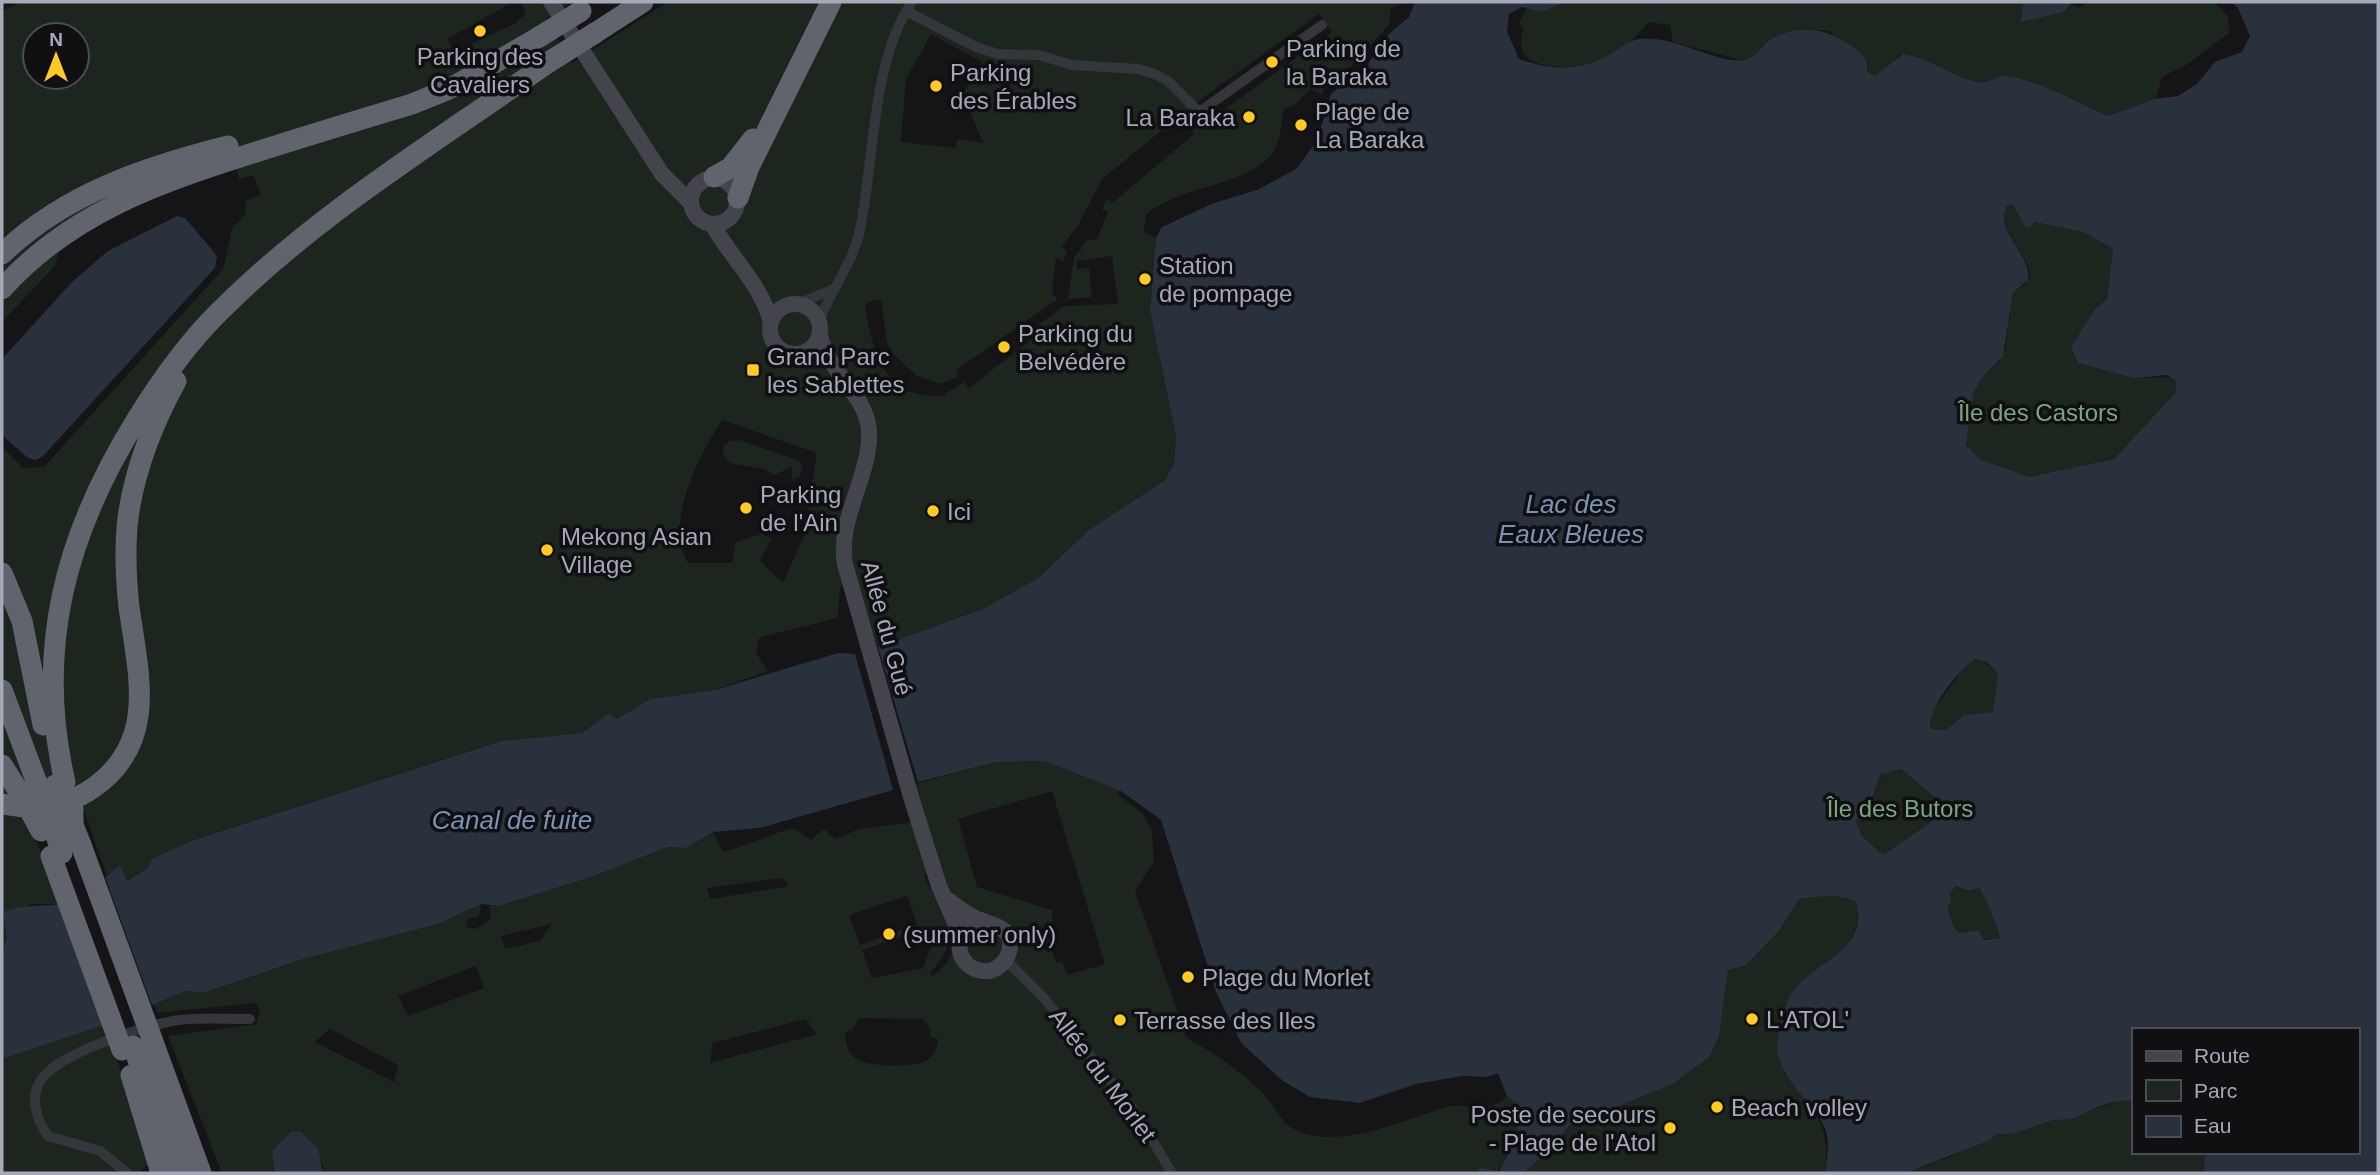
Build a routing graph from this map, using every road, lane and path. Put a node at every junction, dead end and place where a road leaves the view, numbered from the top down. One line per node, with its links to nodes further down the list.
1 (643, 2): 16 (highway, bridge)
2 (818, 2): 10 (highway)
3 (831, 2): 11 (highway)
4 (588, 6): 8 (highway, bridge)
5 (909, 6): 7 (street); 18 (street)
6 (554, 7): 9 (street)
7 (1322, 25)
8 (478, 73): 15 (highway); 17 (highway)
9 (650, 156): 10 (street); 12 (street)
10 (709, 178): 11 (street); 12 (street)
11 (738, 198): 13 (street)
12 (691, 203): 14 (street)
13 (729, 219): 14 (street); 19 (street)
14 (712, 224): 20 (street)
15 (2, 254)
16 (269, 265): 27 (highway); 28 (highway)
17 (2, 289)
18 (831, 290): 19 (street); 21 (street)
19 (793, 304): 20 (street); 21 (street)
20 (771, 322): 22 (street)
21 (819, 328): 22 (street); 23 (street, Allée du Gué)
22 (803, 353): 23 (street, Allée du Gué)
23 (835, 372): 31 (street, Allée du Gué)
24 (2, 573): 27 (highway)
25 (2, 690): 27 (highway)
26 (2, 765): 27 (highway)
27 (46, 789): 29 (highway); 29 (highway, bridge)
28 (2, 804)
29 (61, 821): 30 (highway); 30 (highway)
30 (65, 851): 36 (highway, bridge); 36 (highway, bridge)
31 (947, 900): 32 (street); 33 (street, Allée du Gué)
32 (981, 920): 33 (street); 34 (street)
33 (961, 936): 34 (street)
34 (1001, 964): 43 (street, Allée du Morlet)
35 (250, 1018): 38 (street)
36 (136, 1045): 37 (highway); 41 (highway); 42 (highway)
37 (131, 1073): 39 (highway); 40 (highway)
38 (127, 1173)
39 (162, 1173)
40 (170, 1173)
41 (179, 1173)
42 (201, 1173)
43 (1172, 1173)

